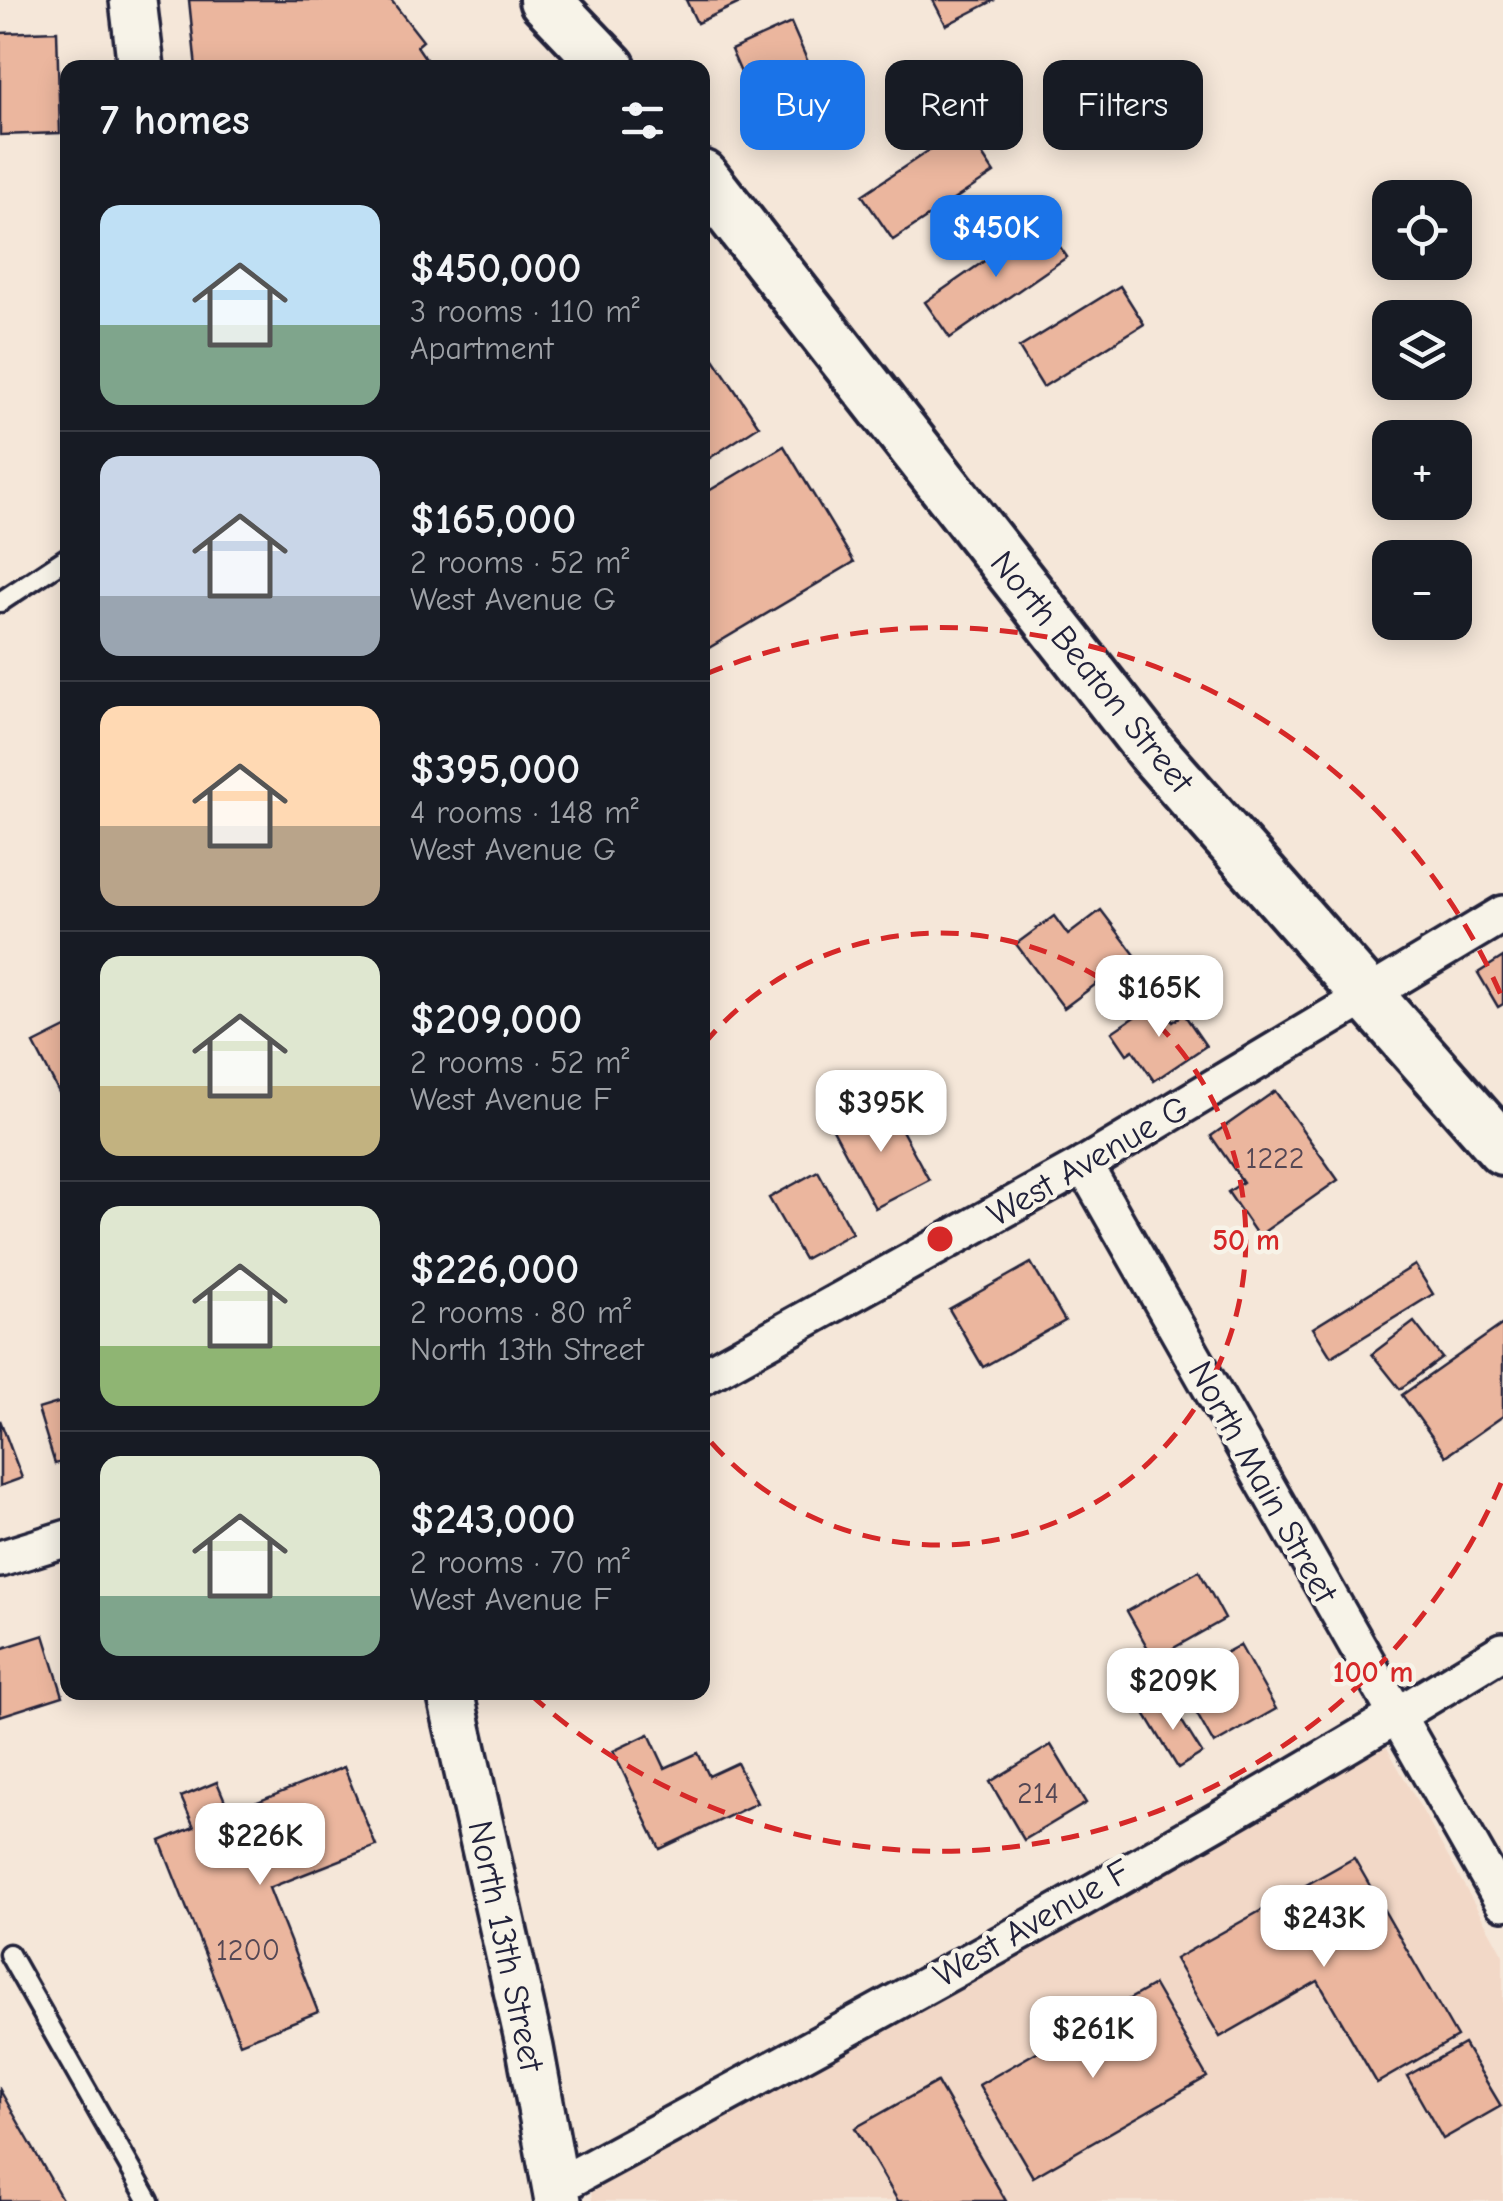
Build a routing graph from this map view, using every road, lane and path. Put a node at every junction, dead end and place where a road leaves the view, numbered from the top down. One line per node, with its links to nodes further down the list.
1 (133, 0): 3 (street)
2 (544, 0): 4 (main road)
3 (140, 60)
4 (602, 60)
5 (710, 186): 9 (main road, North Beaton Street)
6 (60, 562): 7 (lane)
7 (0, 602)
8 (1503, 914): 9 (street, West Avenue G)
9 (1366, 997): 10 (main road, North Beaton Street); 11 (street, West Avenue G)
10 (1503, 1149)
11 (1084, 1165): 12 (street, West Avenue G); 17 (street, North Main Street)
12 (710, 1373)
13 (60, 1540): 14 (street)
14 (0, 1559)
15 (1503, 1651): 17 (street, West Avenue F)
16 (452, 1700): 20 (street, North 13th Street)
17 (1395, 1718): 18 (street, North Main Street); 20 (street, West Avenue F)
18 (1503, 1902)
19 (9, 1954): 21 (lane)
20 (552, 2194)
21 (149, 2201)

